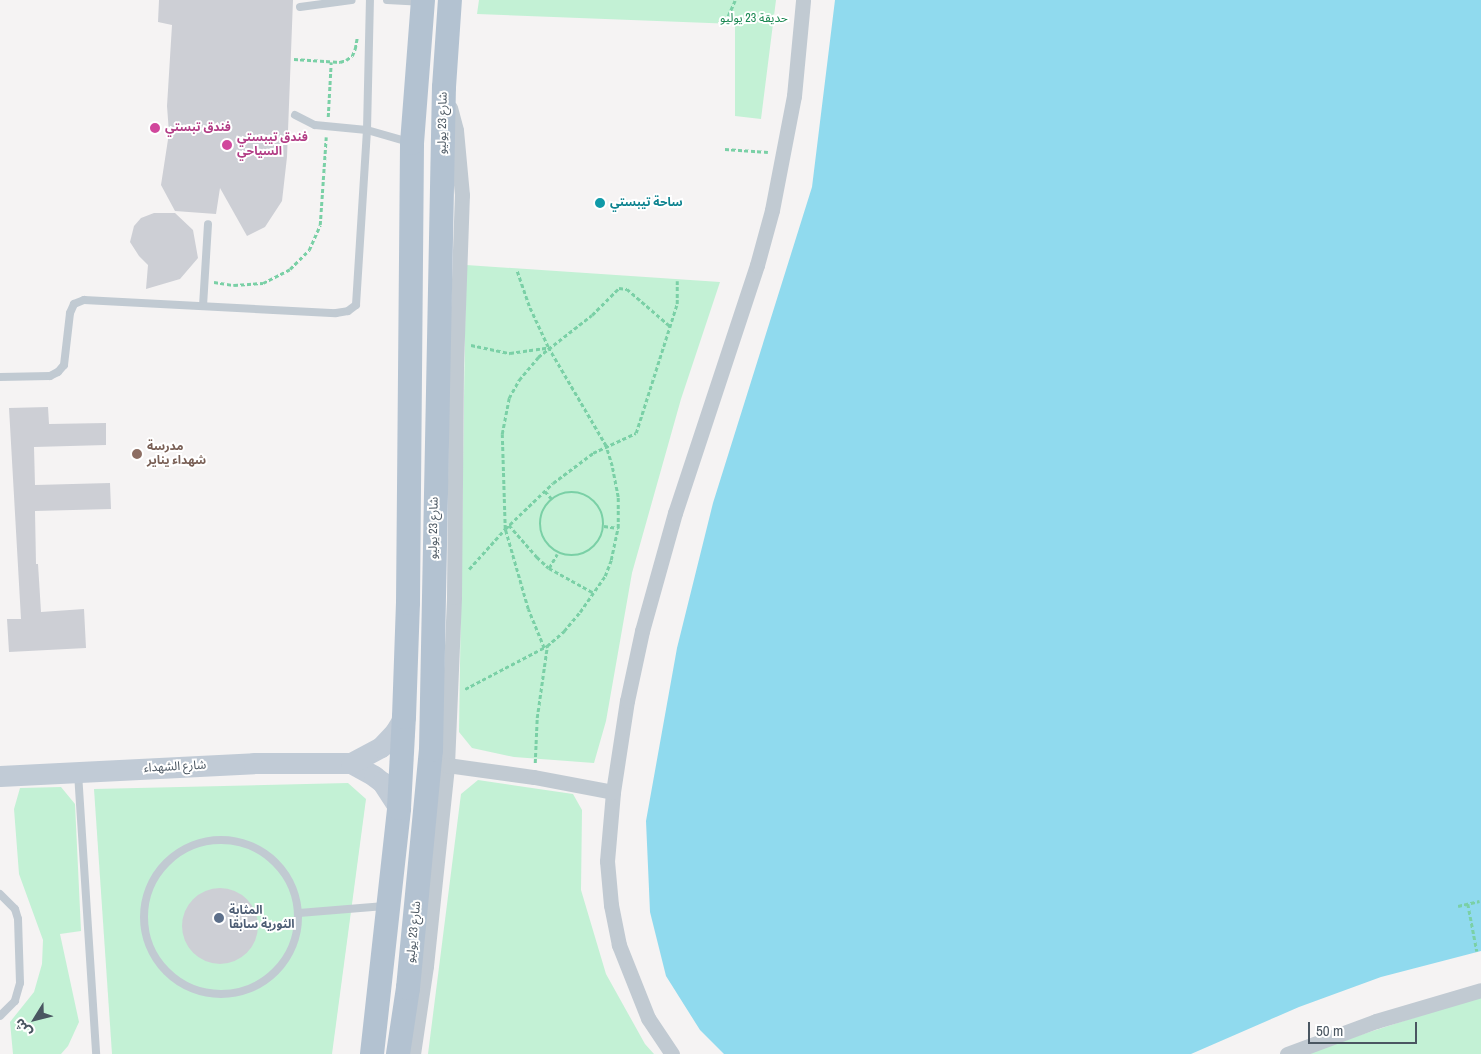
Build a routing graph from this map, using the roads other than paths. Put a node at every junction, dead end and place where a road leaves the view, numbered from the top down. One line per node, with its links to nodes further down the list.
1 (352, 0): 7 (lane)
2 (370, 0): 10 (lane)
3 (387, 0): 5 (lane)
4 (803, 0): 21 (street)
5 (423, 1): 6 (main road); 11 (main road, شارع 23 يوليو)
6 (450, 2): 8 (main road, شارع 23 يوليو)
7 (300, 7)
8 (444, 87): 15 (main road, شارع 23 يوليو); 15 (street)
9 (295, 116): 10 (lane)
10 (367, 130): 11 (lane); 13 (lane)
11 (412, 143): 16 (main road, شارع 23 يوليو)
12 (208, 224): 13 (lane)
13 (203, 306): 14 (lane)
14 (0, 377)
15 (443, 610): 18 (street); 30 (main road, شارع 23 يوليو)
16 (404, 717): 17 (street, شارع الشهداء); 22 (main road, شارع 23 يوليو)
17 (351, 763): 19 (street, شارع الشهداء); 22 (street)
18 (447, 765): 21 (street); 31 (street)
19 (78, 773): 20 (street, شارع الشهداء); 28 (lane)
20 (0, 776)
21 (613, 792): 32 (street)
22 (399, 808): 24 (main road, شارع 23 يوليو)
23 (0, 894): 27 (lane)
24 (389, 906): 25 (lane); 29 (main road, شارع 23 يوليو)
25 (299, 913): 25 (lane)
26 (1481, 990): 33 (street)
27 (0, 1016)
28 (96, 1054)
29 (372, 1054)
30 (398, 1054)
31 (414, 1054)
32 (672, 1054)
33 (1287, 1054)

